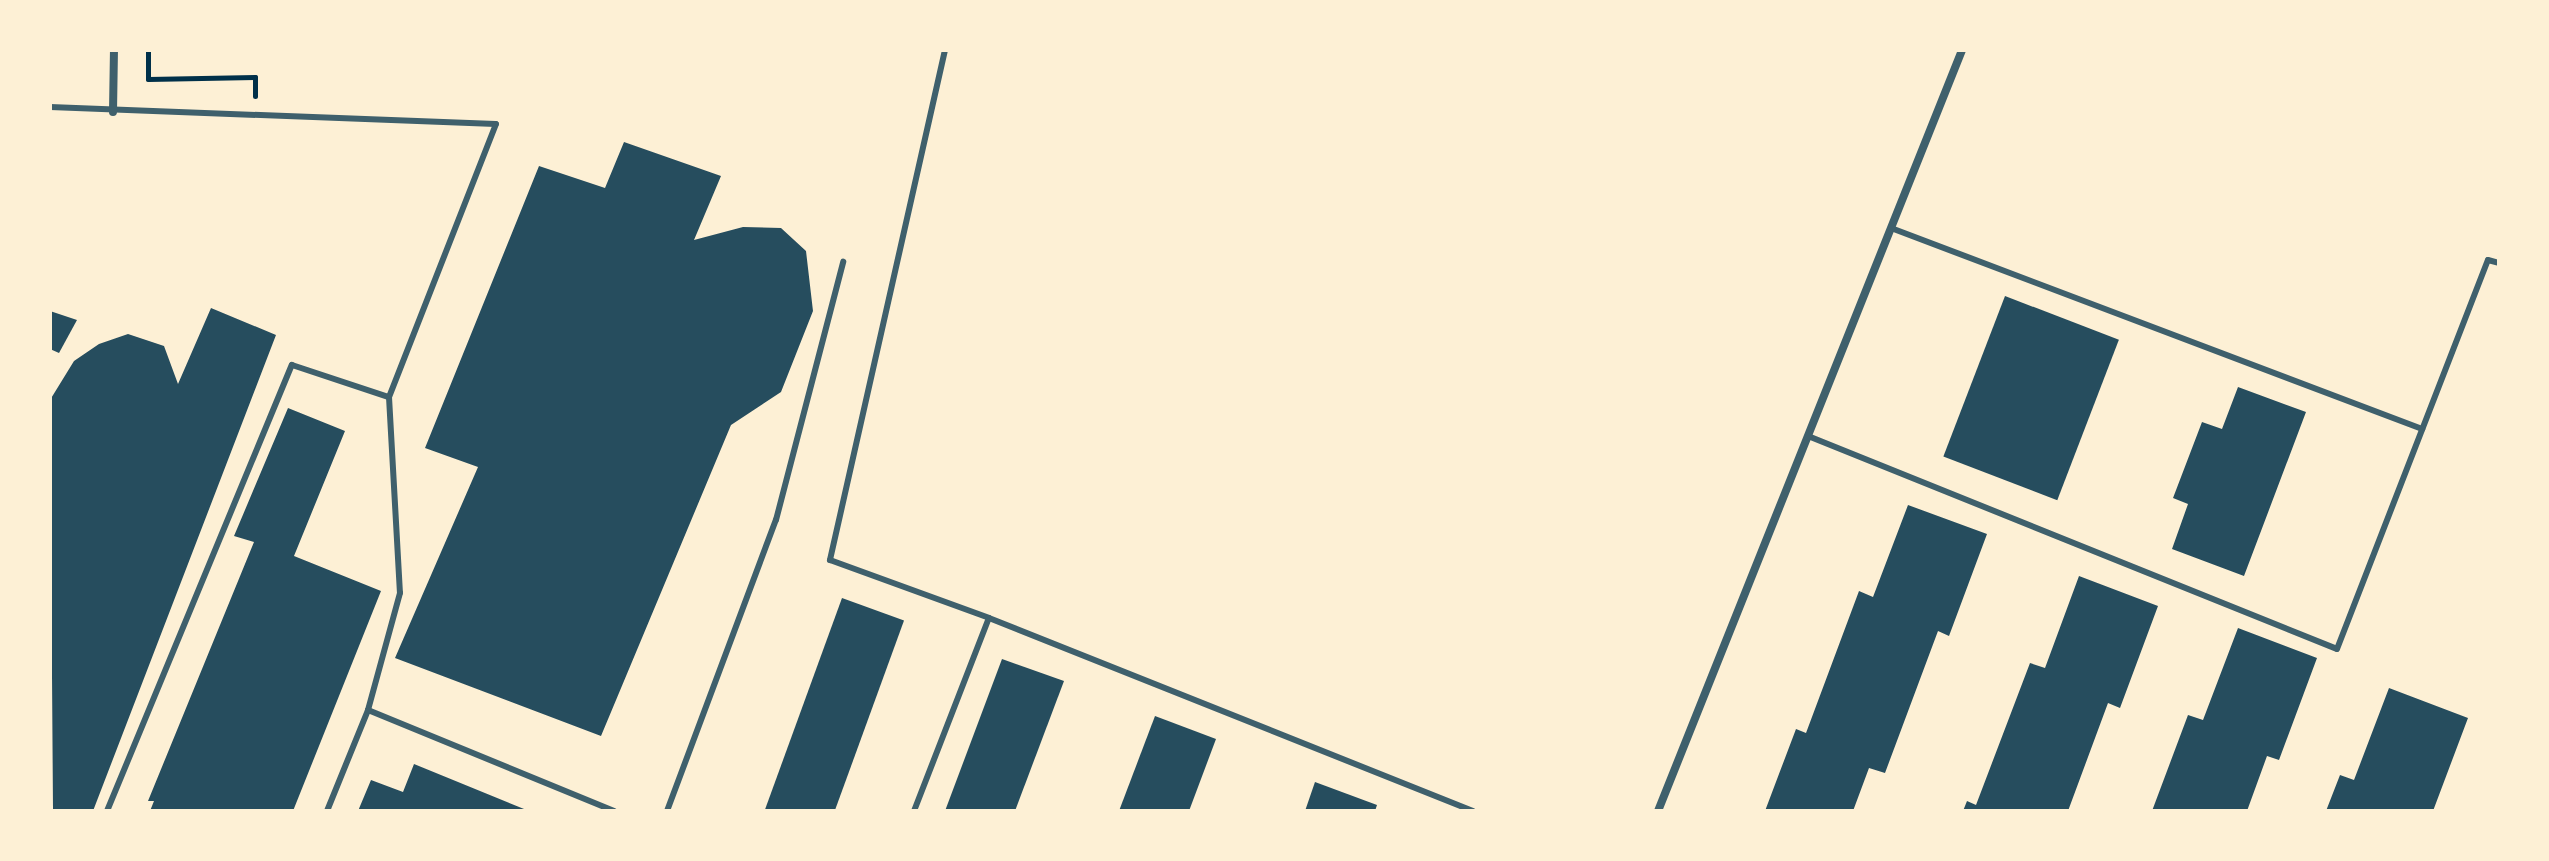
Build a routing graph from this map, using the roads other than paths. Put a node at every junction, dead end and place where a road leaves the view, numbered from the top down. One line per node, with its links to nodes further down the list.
1 (114, 50): 5 (street)
2 (945, 50): 12 (lane)
3 (1962, 50): 6 (street)
4 (50, 107): 5 (lane)
5 (113, 112): 9 (lane)
6 (1891, 228): 10 (lane); 11 (street)
7 (843, 262): 17 (lane)
8 (2499, 263): 10 (lane)
9 (389, 397): 13 (lane); 14 (lane)
10 (2422, 429): 11 (lane)
11 (1808, 436): 20 (street)
12 (989, 618): 18 (lane); 19 (lane)
13 (368, 710): 15 (lane); 16 (lane)
14 (107, 811)
15 (327, 811)
16 (614, 811)
17 (667, 811)
18 (914, 811)
19 (1473, 811)
20 (1658, 811)

